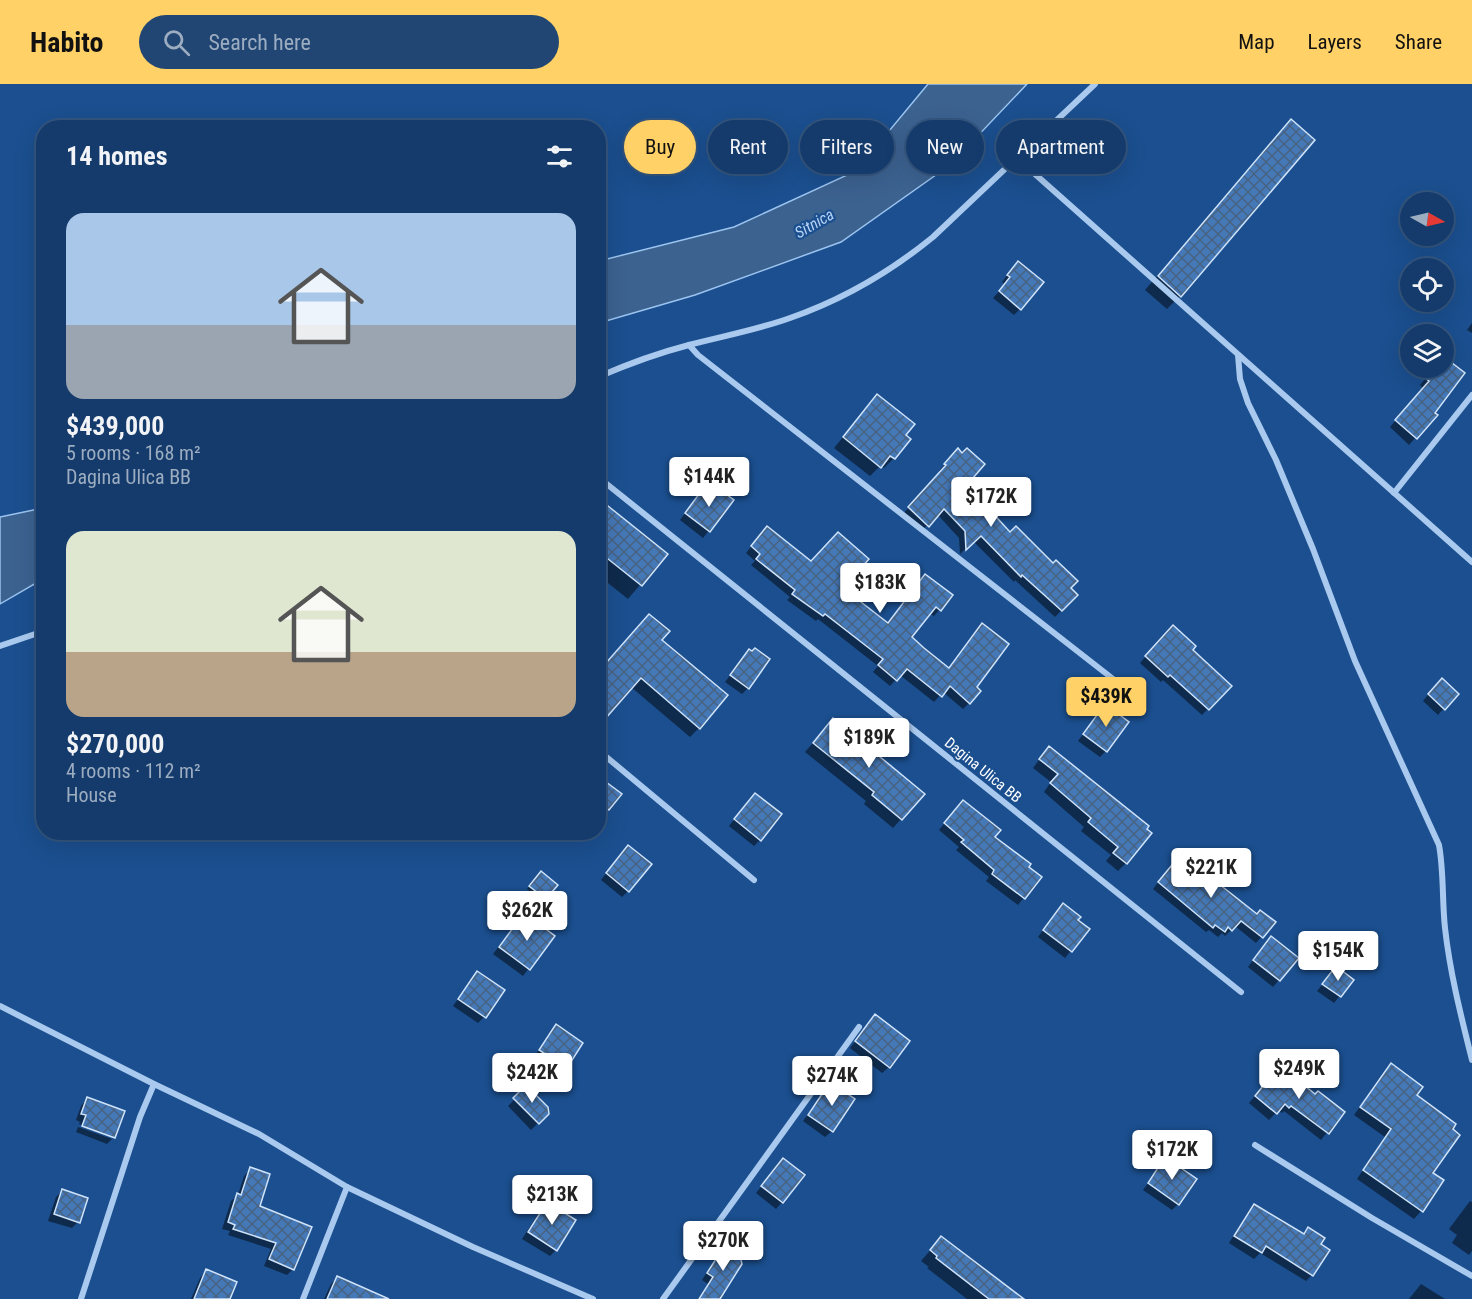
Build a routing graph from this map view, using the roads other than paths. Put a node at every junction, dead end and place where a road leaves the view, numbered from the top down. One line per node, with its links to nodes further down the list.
1 (1095, 84): 2 (street)
2 (1058, 120)
3 (1002, 174): 5 (street)
4 (1035, 174): 6 (street)
5 (690, 345): 7 (street); 14 (street)
6 (1238, 355): 10 (street); 20 (street)
7 (606, 374)
8 (1472, 395): 10 (street)
9 (606, 483): 17 (street, Dagina Ulica BB)
10 (1395, 493): 11 (street)
11 (1472, 562)
12 (36, 634): 13 (street)
13 (0, 646)
14 (1140, 700)
15 (606, 757): 16 (street)
16 (754, 880)
17 (1241, 992)
18 (0, 1006): 21 (street)
19 (859, 1027): 28 (street)
20 (1472, 1060)
21 (154, 1084): 23 (street); 25 (street)
22 (1255, 1145): 24 (street)
23 (347, 1187): 26 (street); 27 (street)
24 (1472, 1276)
25 (81, 1299)
26 (303, 1299)
27 (593, 1299)
28 (663, 1299)

